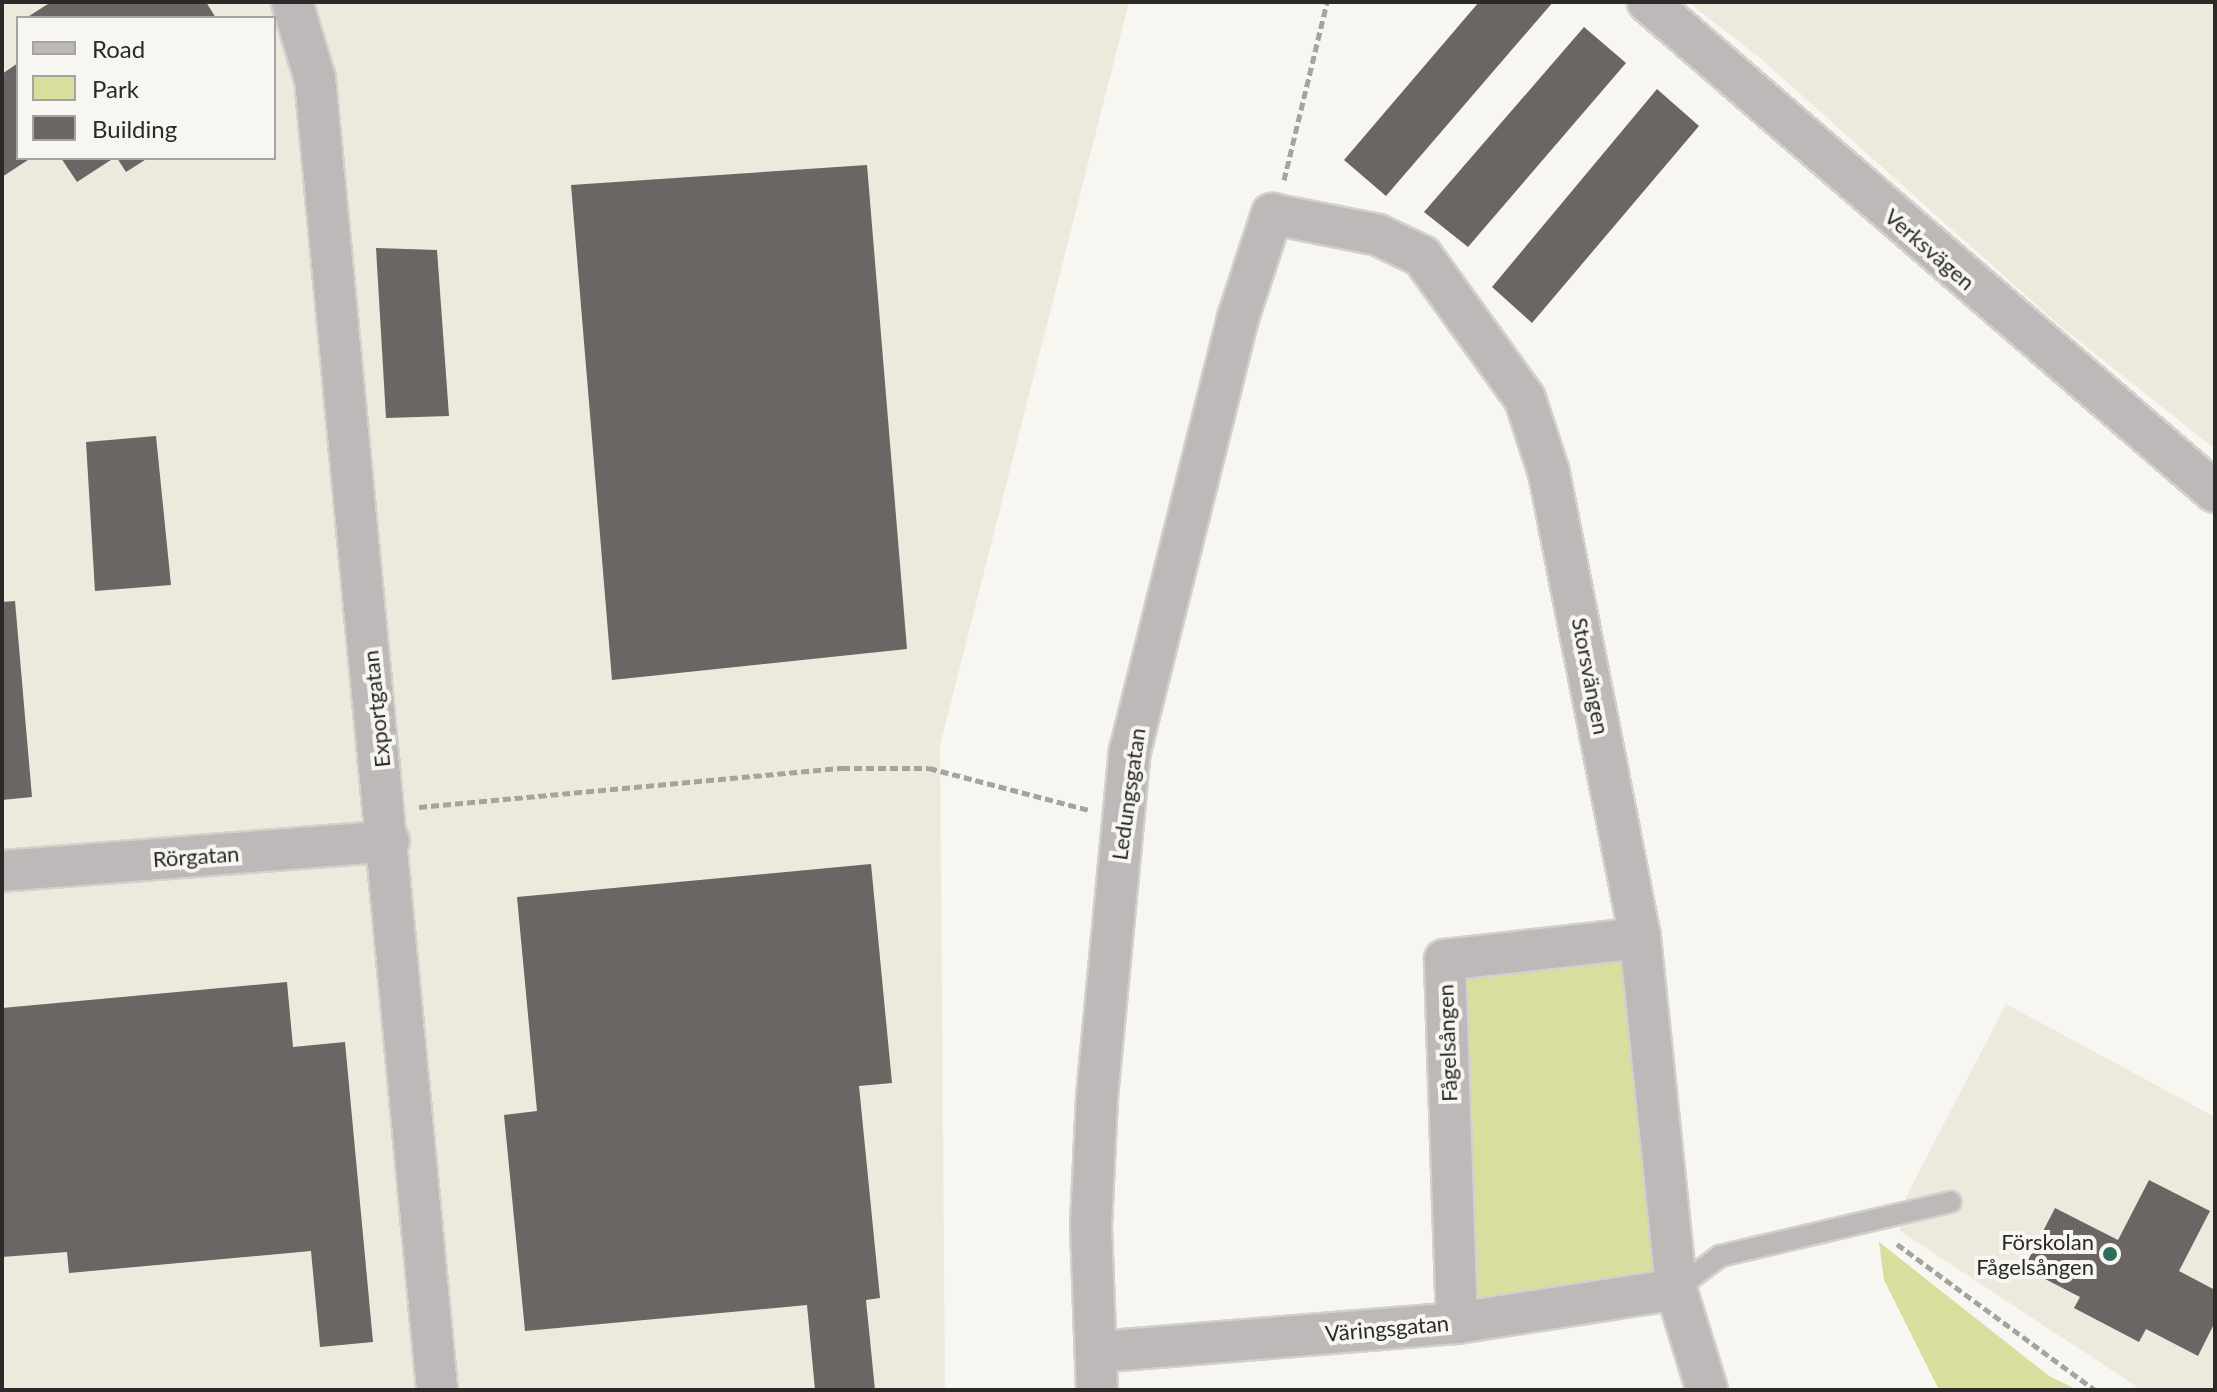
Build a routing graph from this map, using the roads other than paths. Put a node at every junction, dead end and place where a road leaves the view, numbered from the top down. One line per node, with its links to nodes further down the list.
1 (1648, 2): 4 (street, Verksvägen)
2 (291, 11): 5 (street, Exportgatan)
3 (1272, 214): 7 (street, Storsvängen); 11 (street, Ledungsgatan)
4 (2215, 492)
5 (388, 826): 6 (street, Rörgatan); 12 (street, Exportgatan)
6 (2, 871)
7 (1640, 938): 9 (street, Storsvängen); 10 (street, Fågelsången)
8 (1951, 1202): 9 (lane)
9 (1676, 1289): 10 (street, Väringsgatan); 13 (street, Storsvängen)
10 (1457, 1323): 11 (street, Väringsgatan)
11 (1096, 1371)
12 (437, 1390)
13 (1707, 1390)

